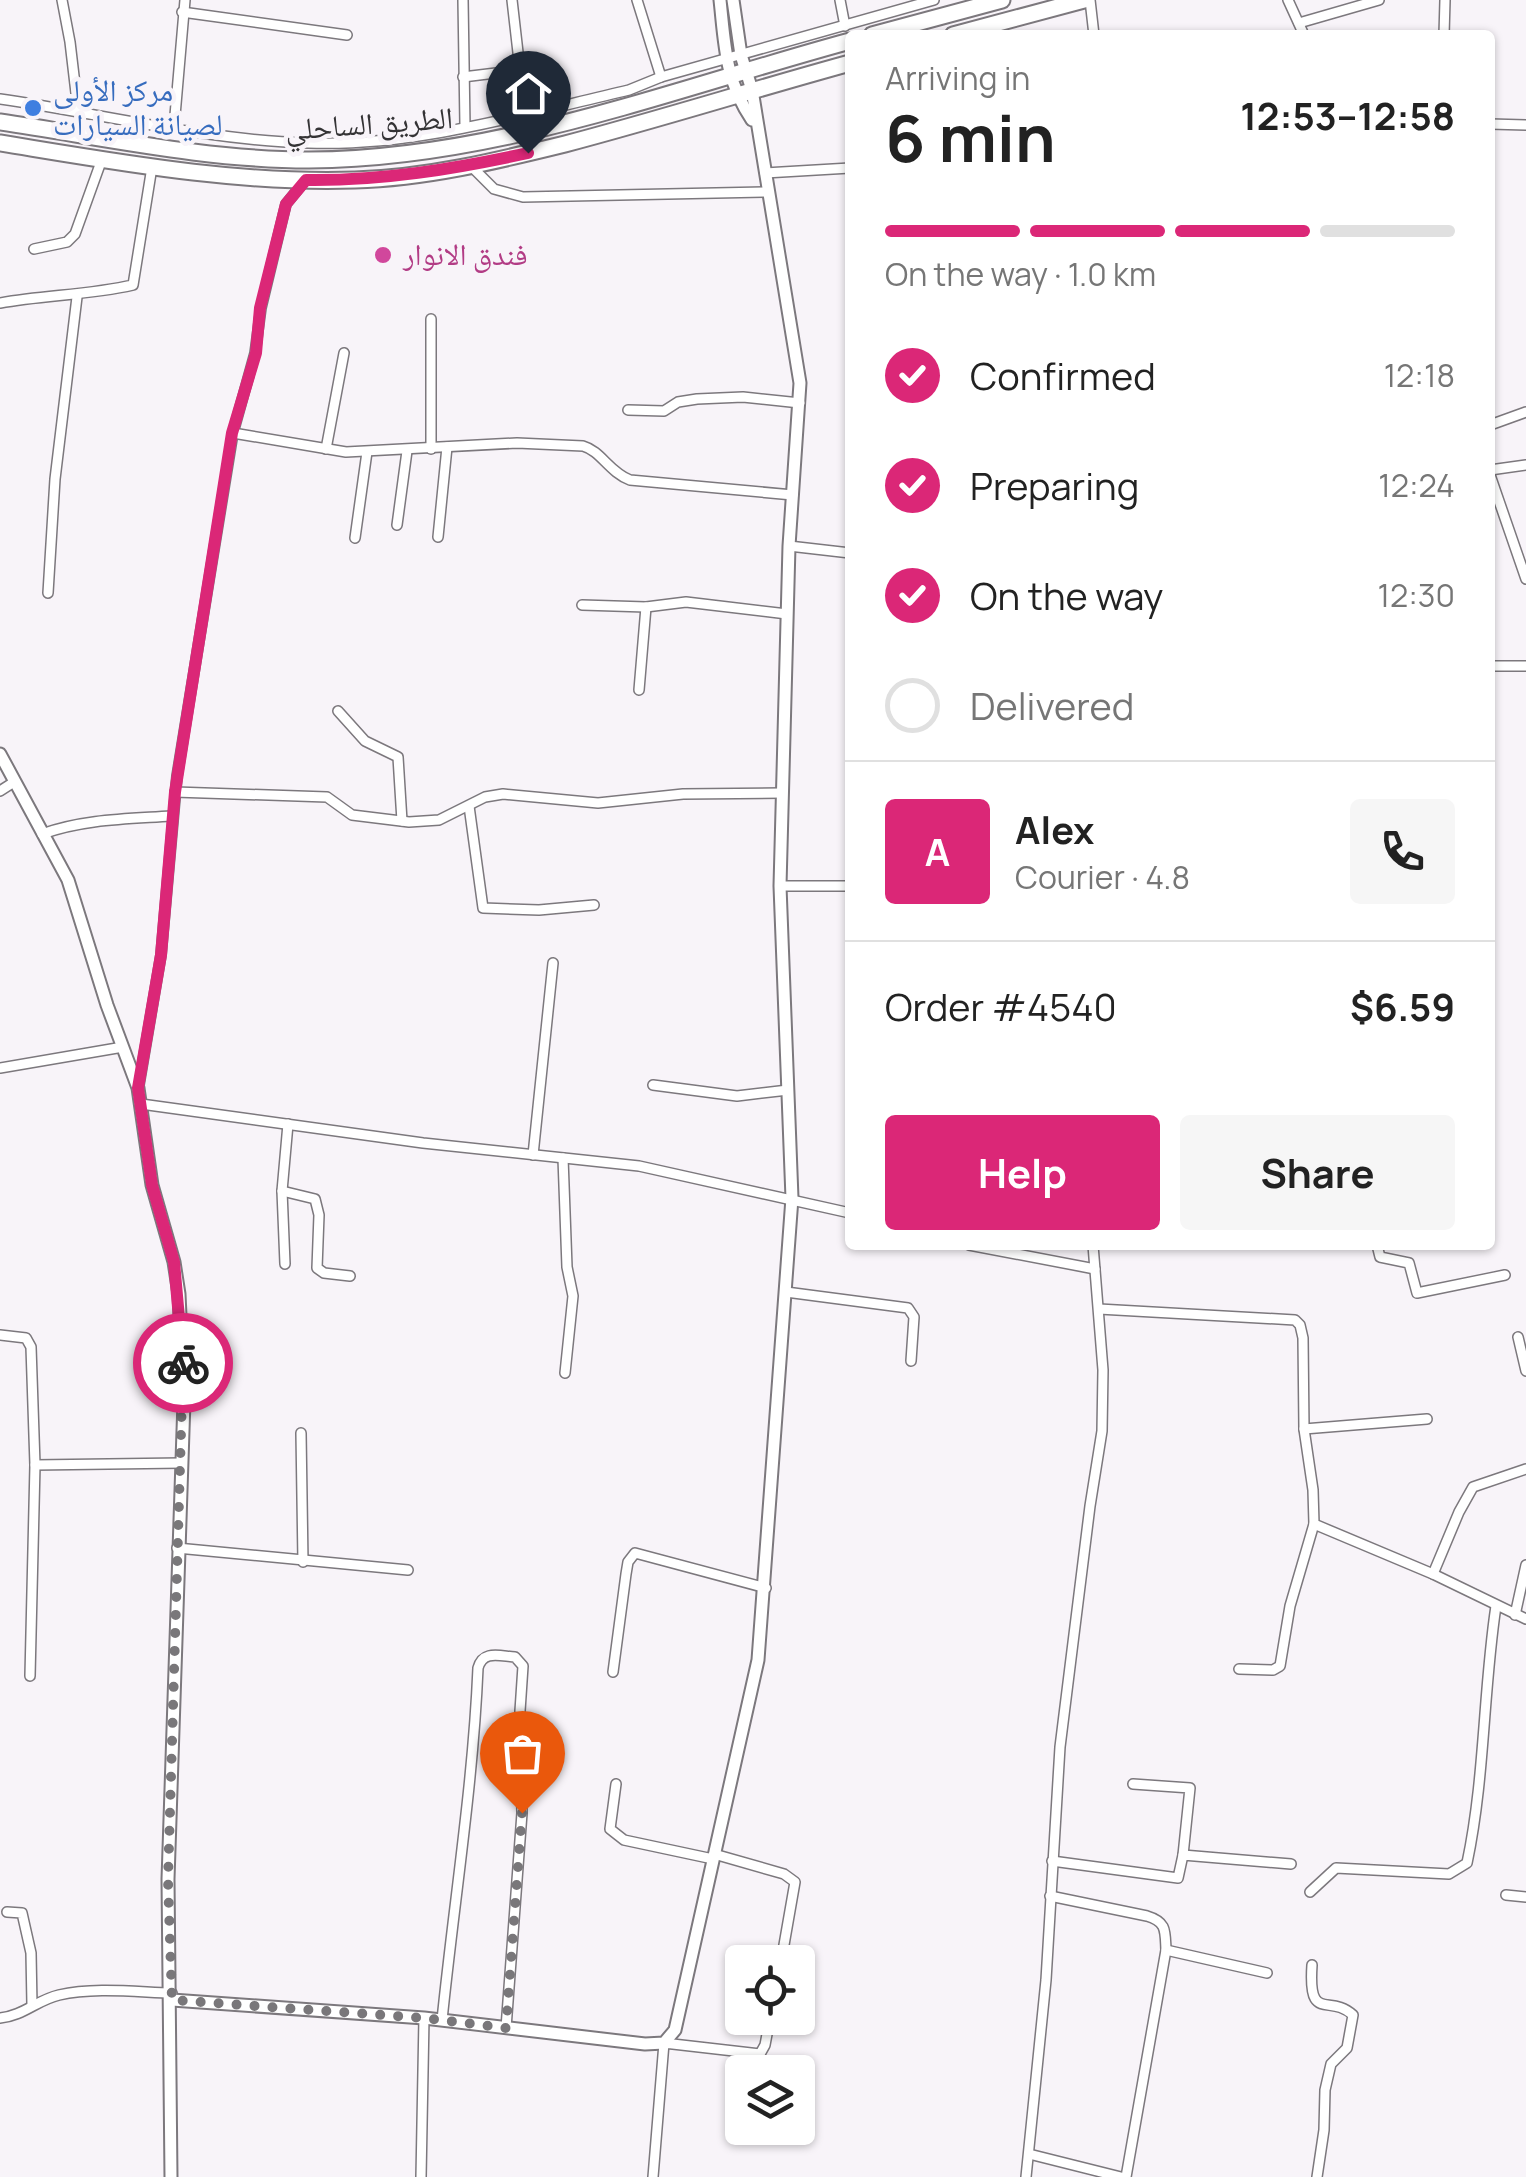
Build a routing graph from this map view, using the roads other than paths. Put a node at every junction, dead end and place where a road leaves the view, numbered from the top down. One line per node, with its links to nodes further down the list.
1 (62, 0): 34 (street)
2 (185, 0): 15 (street)
3 (463, 0): 31 (street)
4 (512, 0): 31 (street)
5 (637, 0): 29 (street)
6 (720, 0): 26 (street)
7 (732, 0): 27 (street)
8 (840, 0): 17 (street)
9 (934, 0): 18 (street)
10 (1002, 0): 19 (highway)
11 (1087, 0): 20 (highway); 21 (street)
12 (1288, 0): 16 (street)
13 (1378, 0): 16 (street)
14 (1445, 0): 23 (street)
15 (182, 12): 25 (street); 39 (street)
16 (1298, 24): 22 (street)
17 (847, 30)
18 (856, 30)
19 (891, 30)
20 (972, 30)
21 (1093, 30)
22 (1301, 30)
23 (1444, 30)
24 (845, 34): 27 (highway, الطريق الساحلي)
25 (346, 35)
26 (726, 60): 27 (street); 29 (street); 30 (street)
27 (744, 64): 30 (highway, الطريق الساحلي); 32 (street)
28 (845, 64): 32 (highway, الطريق الساحلي)
29 (661, 77): 38 (street)
30 (730, 77): 32 (street); 35 (highway, الطريق الساحلي)
31 (463, 78): 38 (street)
32 (744, 92): 42 (highway, الطريق الساحلي); 45 (street)
33 (0, 99): 34 (street)
34 (78, 110): 39 (street)
35 (0, 122)
36 (1495, 124): 37 (street)
37 (1526, 125)
38 (466, 126): 39 (street)
39 (174, 128)
40 (0, 143): 41 (highway, الطريق الساحلي)
41 (102, 159): 43 (highway, الطريق الساحلي); 50 (street)
42 (470, 166): 47 (highway, الطريق الساحلي); 48 (street)
43 (152, 167): 46 (highway, الطريق الساحلي); 51 (street)
44 (845, 168): 45 (street)
45 (765, 173): 48 (street)
46 (277, 180): 47 (highway, الطريق الساحلي); 49 (street)
47 (306, 180): 49 (street)
48 (768, 192): 55 (street)
49 (286, 204): 59 (street)
50 (34, 248)
51 (77, 297): 52 (street); 75 (street)
52 (0, 303)
53 (431, 319): 61 (street)
54 (344, 352): 62 (street)
55 (800, 403): 56 (street); 68 (street)
56 (628, 410)
57 (1526, 412): 58 (street)
58 (1495, 423)
59 (232, 433): 62 (street); 86 (street)
60 (448, 447): 61 (street); 68 (street); 71 (street)
61 (431, 448): 63 (street)
62 (326, 449): 64 (street)
63 (407, 451): 64 (street); 69 (street)
64 (367, 452): 70 (street)
65 (1526, 465): 66 (street)
66 (1495, 472)
67 (1495, 488): 74 (street)
68 (793, 496): 72 (street)
69 (397, 525)
70 (355, 538)
71 (438, 538)
72 (789, 546): 73 (street); 78 (street)
73 (845, 552)
74 (1526, 579)
75 (48, 592)
76 (582, 606): 77 (street)
77 (646, 607): 78 (street); 81 (street)
78 (787, 614): 87 (street)
79 (1495, 666): 80 (street)
80 (1526, 666)
81 (639, 690)
82 (338, 711): 90 (street)
83 (0, 754): 84 (street)
84 (14, 782): 85 (street); 91 (street)
85 (0, 790)
86 (175, 792): 89 (street); 90 (street)
87 (782, 793): 88 (street); 92 (street)
88 (469, 806): 90 (street); 94 (street)
89 (172, 816): 91 (street); 99 (street)
90 (402, 822)
91 (42, 834): 96 (street)
92 (780, 886): 93 (street); 100 (street)
93 (845, 886)
94 (594, 905)
95 (553, 963): 103 (street)
96 (123, 1047): 97 (street); 99 (street)
97 (0, 1068)
98 (653, 1086): 100 (street)
99 (138, 1088): 101 (street)
100 (788, 1090): 106 (street)
101 (141, 1104): 102 (street); 125 (street)
102 (288, 1124): 103 (street); 105 (street)
103 (534, 1155): 104 (street)
104 (563, 1158): 106 (street); 121 (street)
105 (282, 1191): 111 (street); 114 (street)
106 (792, 1198): 107 (street); 115 (street)
107 (845, 1212)
108 (996, 1250): 112 (street)
109 (1093, 1250): 112 (street)
110 (1378, 1250): 113 (street)
111 (285, 1264)
112 (1094, 1269): 116 (street)
113 (1505, 1275)
114 (350, 1276)
115 (786, 1292): 119 (street); 134 (street)
116 (1099, 1309): 123 (street); 144 (street)
117 (0, 1335): 126 (street)
118 (1518, 1337): 120 (street)
119 (910, 1361)
120 (1526, 1371)
121 (566, 1374)
122 (1427, 1419): 123 (street)
123 (1304, 1429): 128 (street)
124 (301, 1433): 130 (street)
125 (182, 1463): 126 (street); 129 (street)
126 (35, 1465): 139 (street)
127 (1526, 1469): 133 (street)
128 (1314, 1524): 133 (street); 137 (street)
129 (177, 1548): 130 (street); 155 (street)
130 (303, 1562): 132 (street)
131 (1526, 1565): 136 (street)
132 (408, 1570)
133 (1433, 1574): 135 (street)
134 (766, 1588): 138 (street); 143 (street)
135 (1496, 1606): 136 (street); 146 (street)
136 (1521, 1617)
137 (1239, 1669)
138 (613, 1672)
139 (30, 1676)
140 (616, 1784): 143 (street)
141 (1133, 1784): 142 (street)
142 (1183, 1855): 144 (street); 145 (street)
143 (714, 1856): 151 (street); 162 (street)
144 (1052, 1861): 148 (street)
145 (1291, 1864)
146 (1310, 1892)
147 (1506, 1895): 149 (street)
148 (1050, 1896): 152 (street); 163 (street)
149 (1526, 1896)
150 (7, 1912): 156 (street)
151 (784, 1945)
152 (1166, 1950): 154 (street); 168 (street)
153 (1312, 1965): 169 (street)
154 (1267, 1973)
155 (172, 1997): 156 (street); 158 (street); 164 (street)
156 (32, 2005): 157 (street)
157 (0, 2018)
158 (424, 2018): 159 (street); 165 (street)
159 (442, 2020): 160 (street); 160 (street)
160 (506, 2028): 162 (street)
161 (768, 2035): 162 (street)
162 (664, 2043): 166 (street)
163 (1029, 2154): 167 (street); 168 (street)
164 (172, 2177)
165 (422, 2177)
166 (653, 2177)
167 (1026, 2177)
168 (1123, 2177)
169 (1318, 2177)

